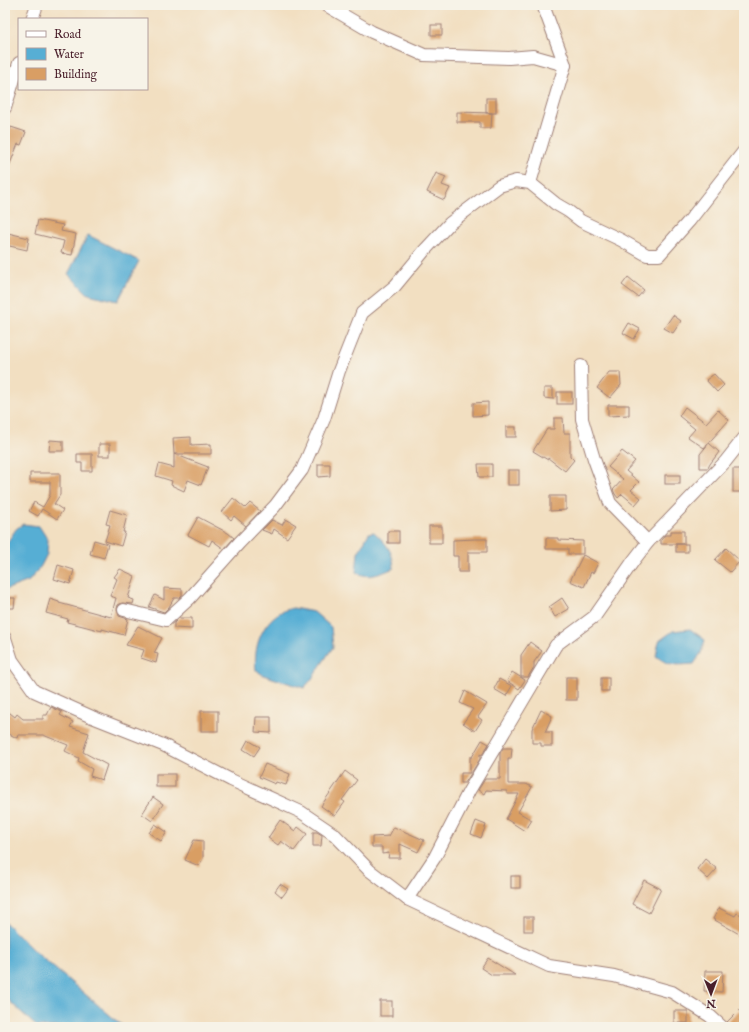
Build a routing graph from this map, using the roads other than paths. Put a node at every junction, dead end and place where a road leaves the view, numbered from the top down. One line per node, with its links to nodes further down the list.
1 (36, 5): 4 (street)
2 (326, 5): 5 (street)
3 (543, 5): 5 (street)
4 (32, 18)
5 (565, 65): 9 (street)
6 (18, 66): 7 (street)
7 (5, 108)
8 (744, 151): 9 (street)
9 (530, 183): 13 (street)
10 (581, 366): 12 (street)
11 (744, 438): 12 (street)
12 (648, 542): 15 (street)
13 (124, 610)
14 (5, 638): 15 (street)
15 (407, 899): 16 (street)
16 (722, 1027)

